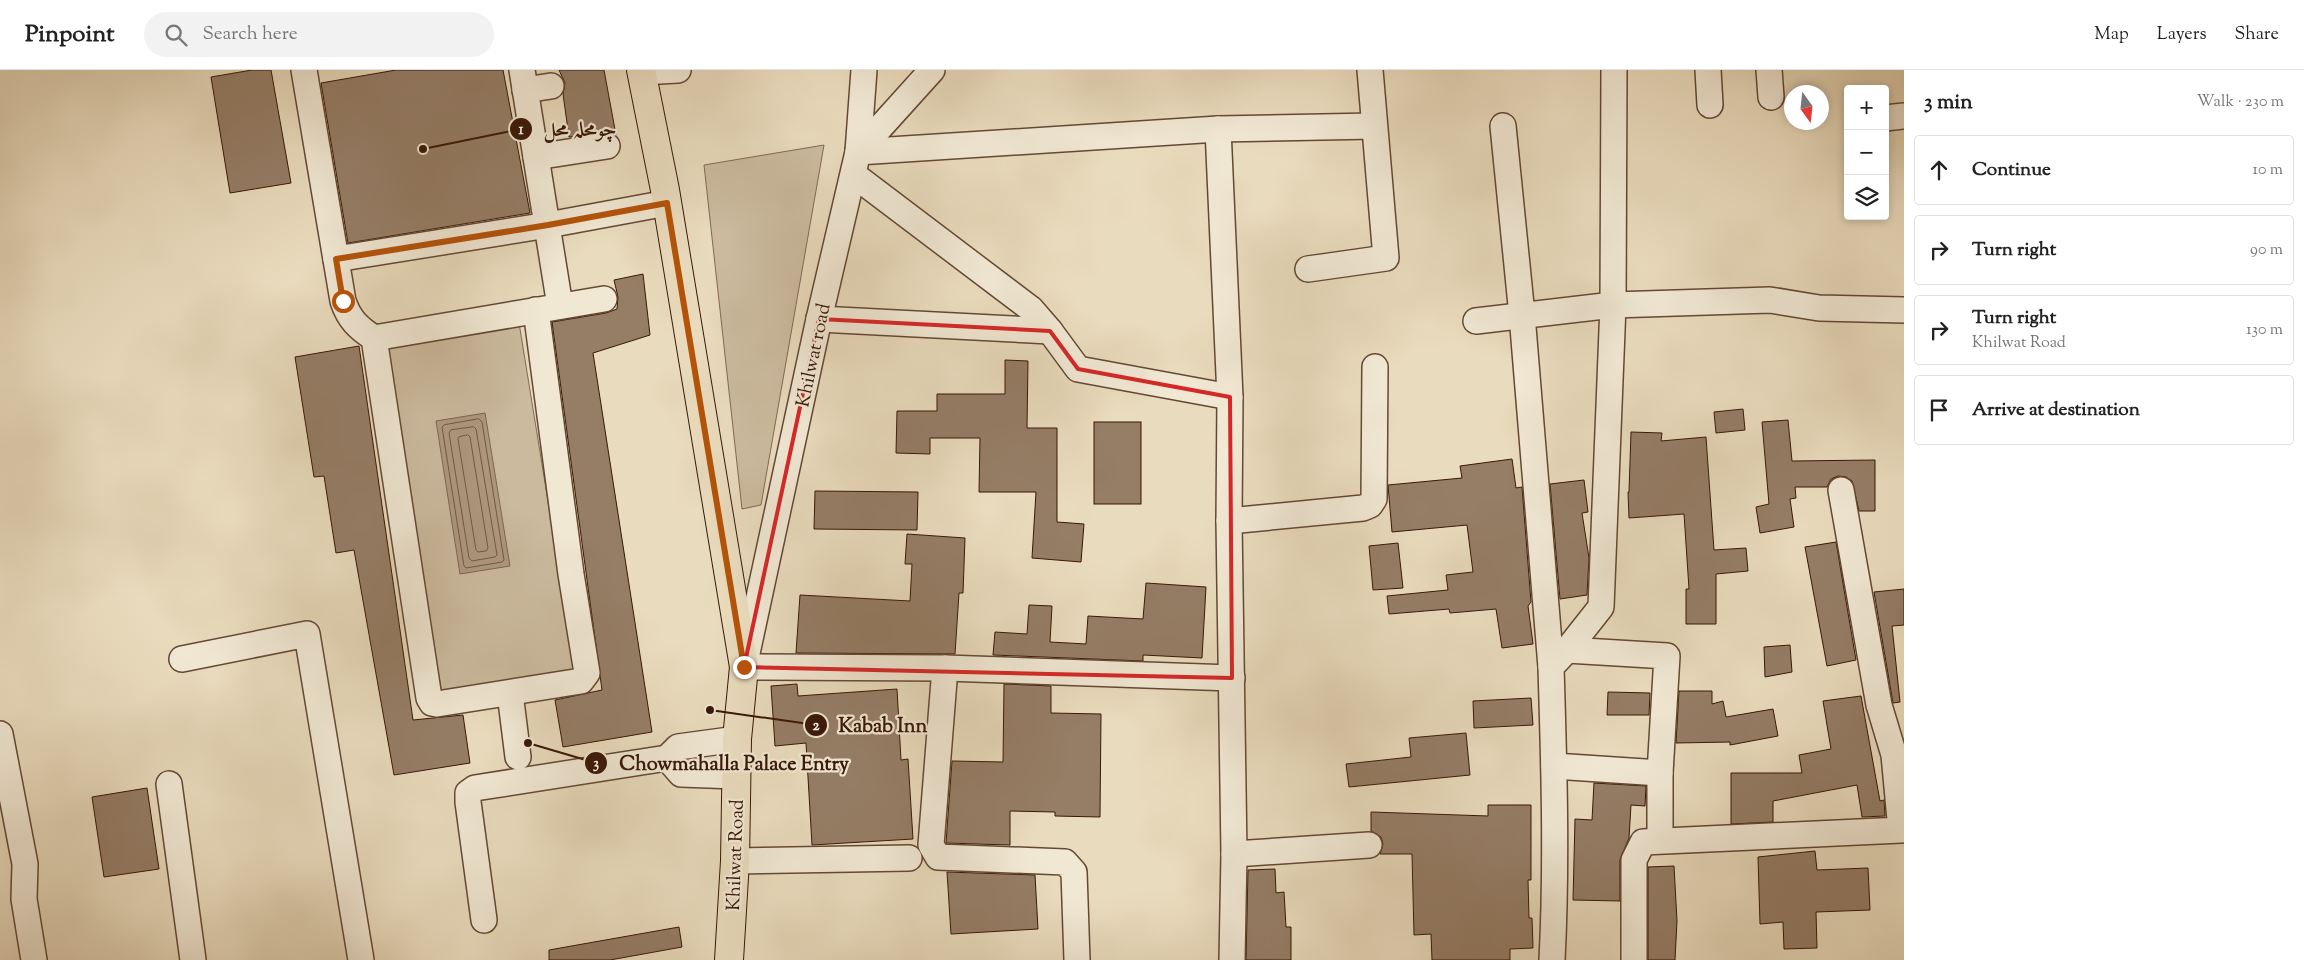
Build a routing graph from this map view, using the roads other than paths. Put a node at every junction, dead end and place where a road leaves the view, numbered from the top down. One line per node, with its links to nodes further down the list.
1 (304, 70): 24 (street)
2 (678, 70): 9 (street)
3 (864, 70): 21 (street)
4 (932, 70): 21 (street, Khilwat road)
5 (1370, 70): 16 (street)
6 (1614, 70): 27 (street)
7 (1708, 70): 13 (street)
8 (1769, 70): 12 (street)
9 (641, 71): 22 (main road, Khilwat Road)
10 (523, 80): 11 (street); 20 (street)
11 (551, 86)
12 (1771, 97)
13 (1710, 105)
14 (1904, 116): 15 (street)
15 (1889, 118)
16 (1374, 126): 18 (street); 25 (street)
17 (1503, 126): 31 (street)
18 (1218, 129): 21 (street); 37 (street)
19 (606, 146): 20 (street)
20 (536, 157): 23 (street)
21 (856, 163): 32 (street, Khilwat road); 34 (street)
22 (667, 203): 23 (street); 42 (main road, Khilwat Road)
23 (548, 225): 24 (street); 28 (street)
24 (336, 259): 35 (street)
25 (1308, 269)
26 (604, 299): 28 (street)
27 (1613, 305): 30 (street); 31 (street); 41 (street)
28 (560, 306): 29 (street)
29 (536, 310): 35 (street); 45 (street)
30 (1904, 310)
31 (1522, 315): 33 (street); 41 (street)
32 (819, 319): 34 (street); 42 (street, Khilwat road)
33 (1476, 321)
34 (1050, 331): 37 (street)
35 (374, 338): 45 (street)
36 (1375, 367): 39 (street)
37 (1230, 397): 39 (street)
38 (1841, 490): 55 (street)
39 (1228, 521): 44 (street)
40 (182, 659): 64 (street)
41 (1559, 659): 49 (street); 51 (street)
42 (744, 667): 43 (street); 47 (main road, Khilwat Road)
43 (946, 668): 44 (street); 66 (street)
44 (1232, 678): 58 (street)
45 (510, 693): 50 (street)
46 (0, 734): 54 (street)
47 (737, 739): 48 (street); 52 (main road, Khilwat Road)
48 (667, 758): 50 (street); 52 (street)
49 (1554, 766): 51 (street); 68 (street)
50 (520, 772): 61 (street)
51 (1660, 773): 56 (street)
52 (736, 776): 60 (main road, Khilwat Road)
53 (169, 784): 63 (street)
54 (5, 793): 62 (street)
55 (1903, 830): 56 (street)
56 (1660, 840): 69 (street)
57 (1369, 845): 58 (street)
58 (1234, 854): 67 (street)
59 (909, 858): 60 (street)
60 (735, 862): 65 (main road, Khilwat Road)
61 (484, 920)
62 (34, 960)
63 (193, 960)
64 (361, 960)
65 (729, 960)
66 (1078, 960)
67 (1232, 960)
68 (1552, 960)
69 (1634, 960)

